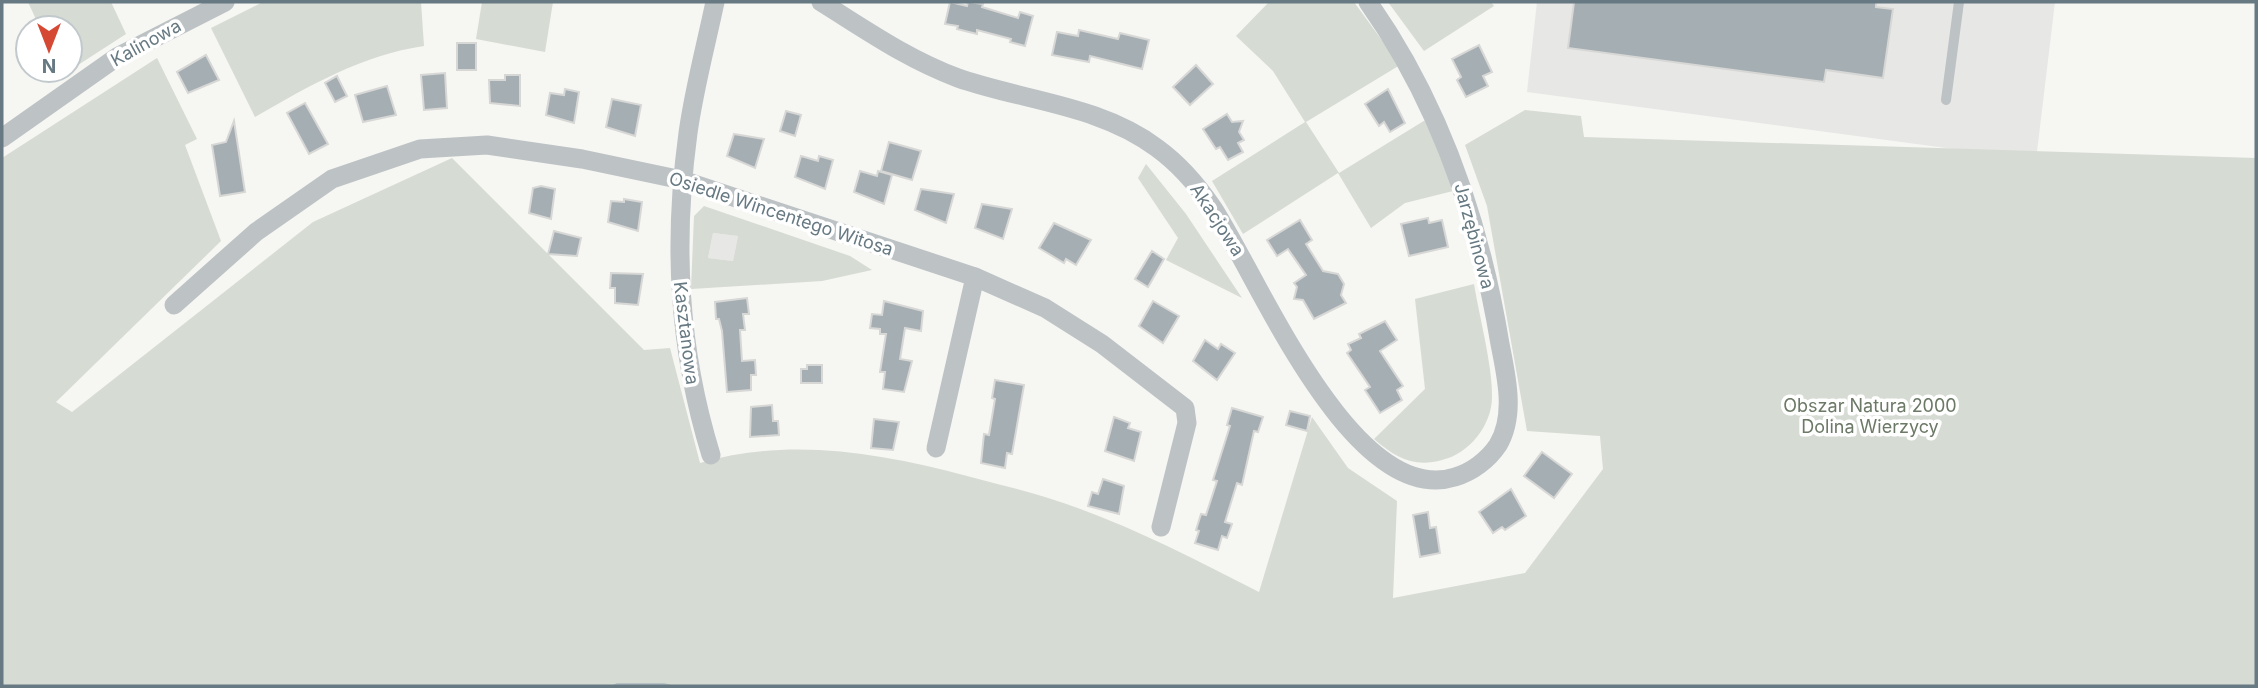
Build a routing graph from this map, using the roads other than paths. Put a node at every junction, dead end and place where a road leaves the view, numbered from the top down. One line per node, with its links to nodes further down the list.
1 (225, 2): 7 (street, Kalinowa)
2 (715, 2): 8 (street, Kasztanowa)
3 (821, 2): 13 (street, Akacjowa)
4 (1368, 2): 13 (street, Jarzębinowa)
5 (1959, 2): 6 (lane)
6 (1946, 100)
7 (2, 138)
8 (682, 180): 9 (street, Osiedle Wincentego Witosa); 10 (street, Osiedle Wincentego Witosa); 12 (street, Kasztanowa)
9 (975, 277): 11 (street); 14 (street, Osiedle Wincentego Witosa)
10 (174, 305)
11 (936, 448)
12 (711, 455)
13 (1464, 475)
14 (1161, 527)

